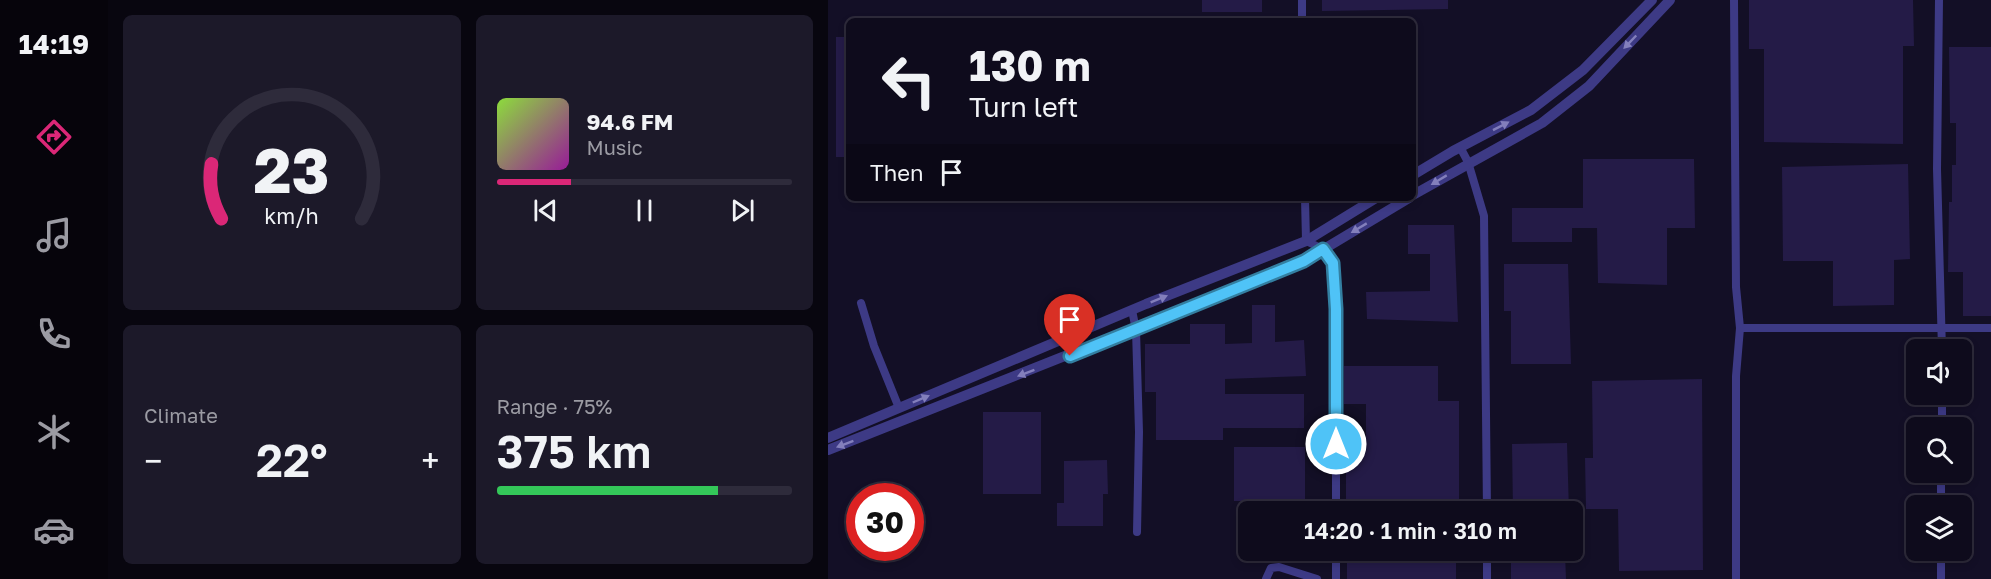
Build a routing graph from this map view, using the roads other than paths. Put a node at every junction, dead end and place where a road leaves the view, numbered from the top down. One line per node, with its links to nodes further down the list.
1 (1302, 0): 6 (street)
2 (1652, 0): 7 (street, one-way to 2)
3 (1670, 0): 8 (street, one-way to 8)
4 (1734, 0): 18 (street)
5 (1939, 0): 20 (street)
6 (1302, 18)
7 (1460, 147): 8 (street); 9 (street)
8 (1468, 162): 10 (street, one-way to 10); 27 (street)
9 (1416, 173)
10 (1416, 193)
11 (1305, 201): 14 (street)
12 (1371, 201): 14 (street)
13 (1404, 201): 15 (street, one-way to 15)
14 (1306, 241): 15 (street); 17 (street, one-way to 14)
15 (1323, 249): 21 (street); 26 (street)
16 (861, 303): 23 (street)
17 (1132, 310): 21 (street); 23 (street, one-way to 17)
18 (1740, 328): 20 (street); 36 (street)
19 (1991, 328): 20 (street)
20 (1942, 329): 22 (street)
21 (1136, 330): 25 (street, one-way to 25); 28 (street)
22 (1942, 339)
23 (899, 408): 24 (street)
24 (828, 438)
25 (828, 450)
26 (1336, 501)
27 (1487, 501)
28 (1137, 532)
29 (1336, 561): 34 (street)
30 (1487, 561): 35 (street)
31 (1941, 561): 37 (street)
32 (1266, 579): 33 (street)
33 (1317, 579)
34 (1336, 579)
35 (1487, 579)
36 (1737, 579)
37 (1941, 579)

